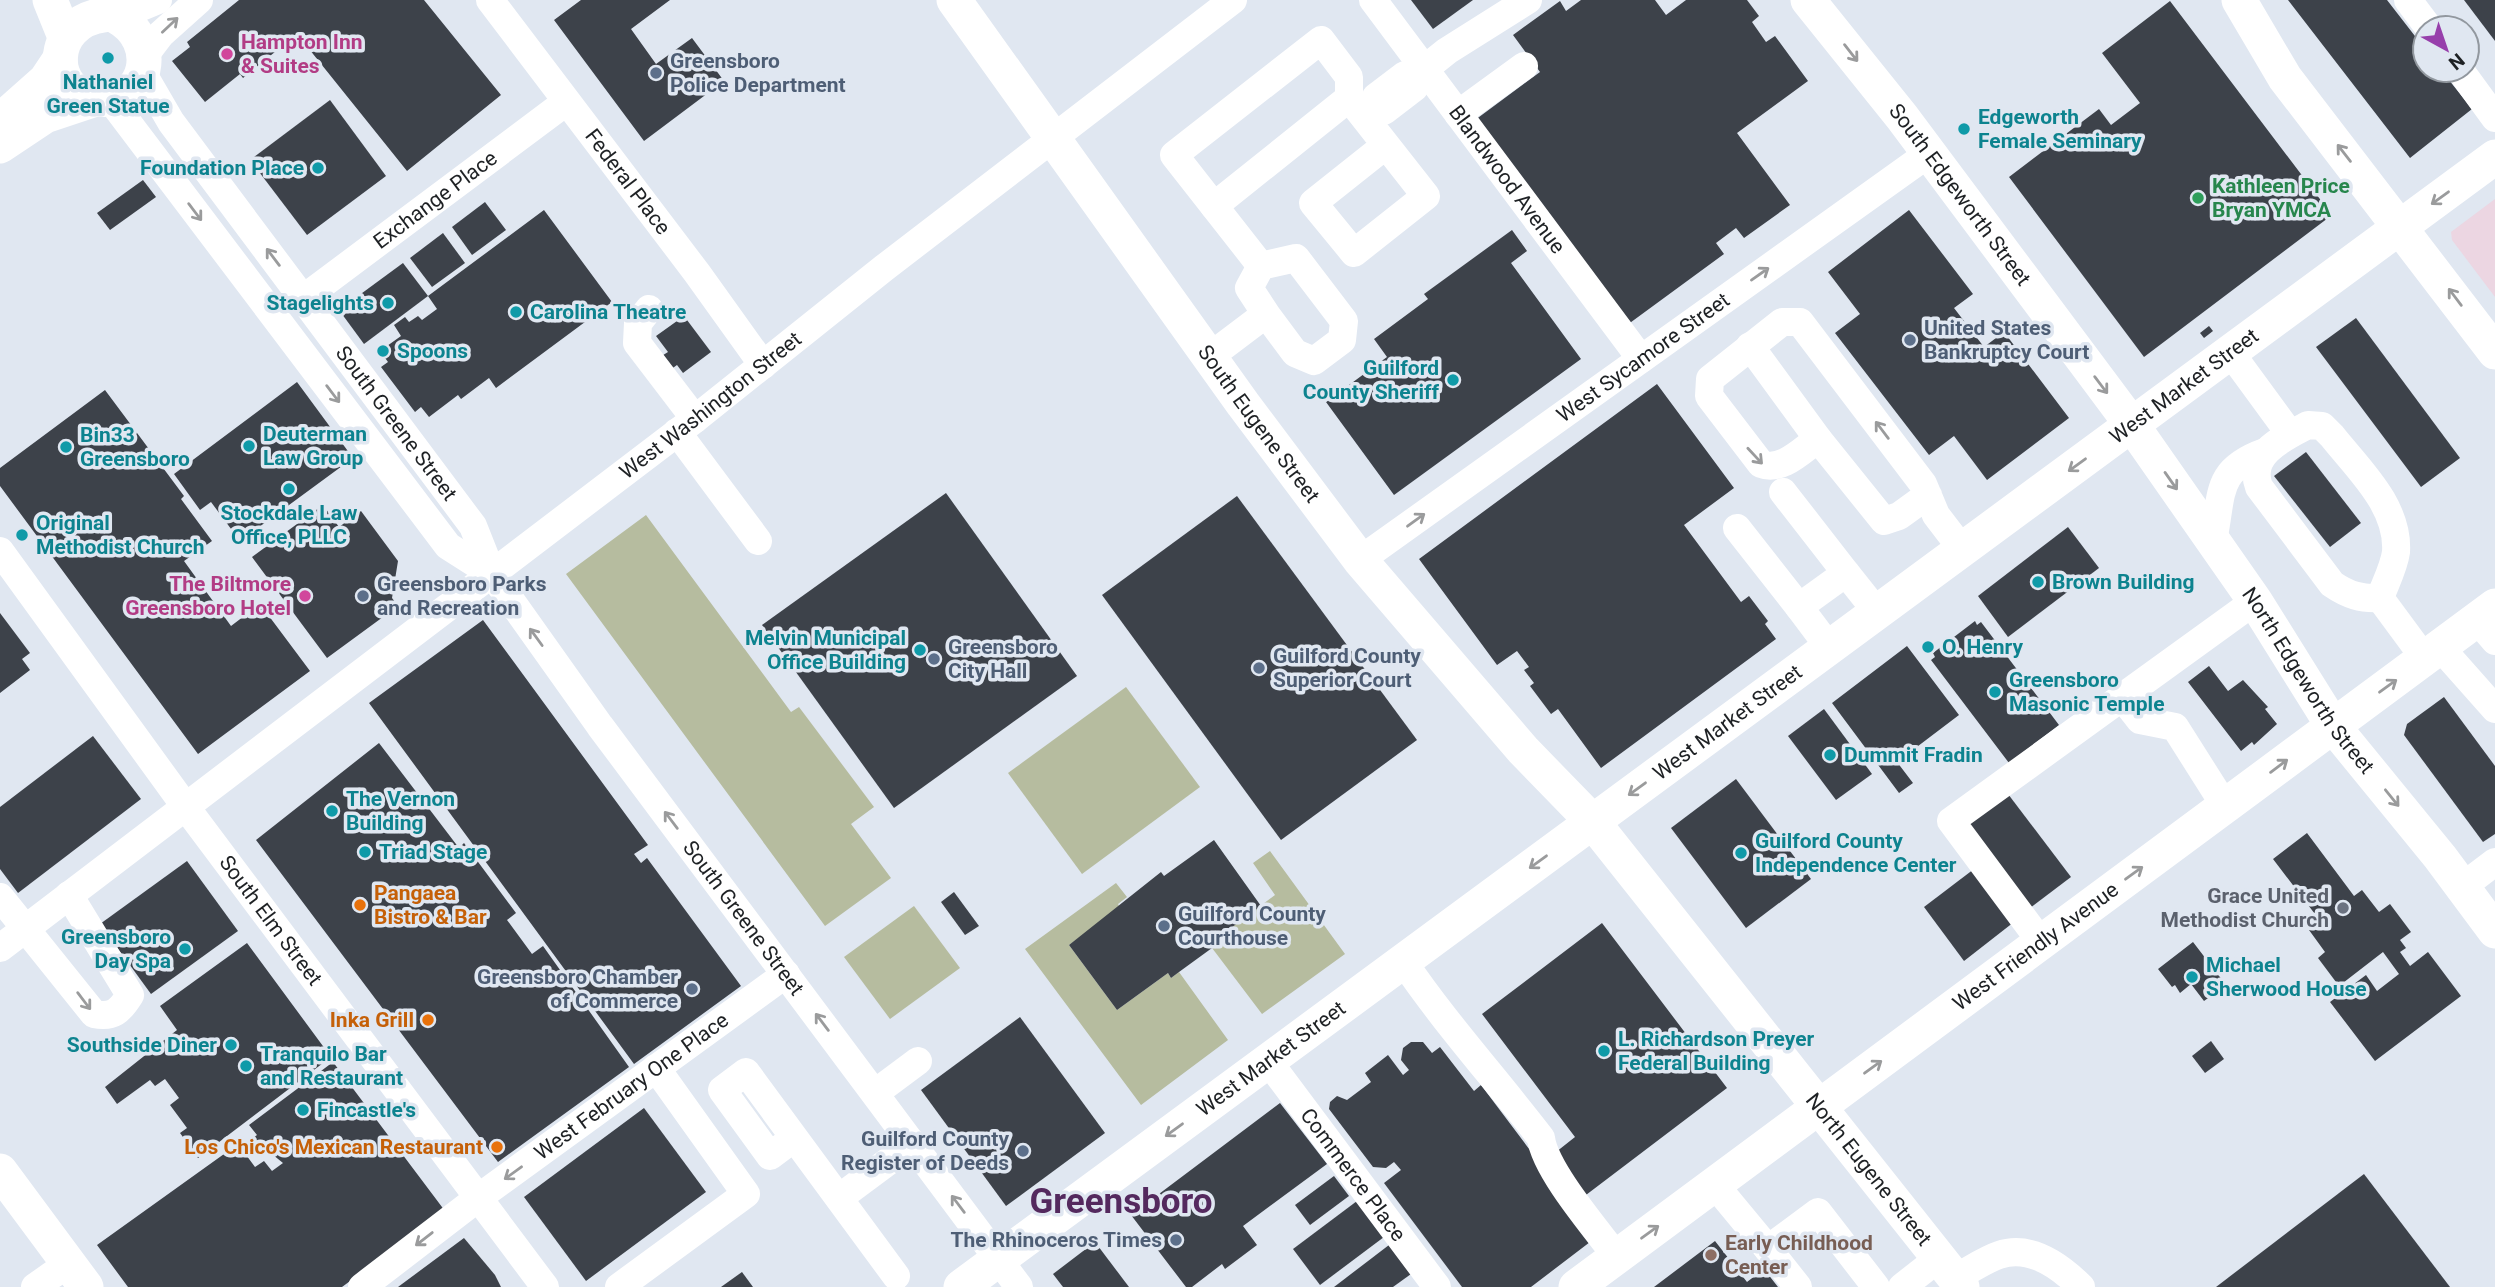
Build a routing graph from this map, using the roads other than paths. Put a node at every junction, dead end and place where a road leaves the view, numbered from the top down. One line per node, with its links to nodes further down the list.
1 (50, 0): 12 (main road)
2 (158, 0): 11 (street)
3 (199, 0): 13 (street, one-way to 3)
4 (490, 0): 18 (street, Federal Place)
5 (954, 0): 23 (main road, South Eugene Street)
6 (1233, 0): 23 (street, West Washington Street)
7 (1373, 0): 15 (street, Blandwood Avenue)
8 (1528, 0): 15 (street)
9 (1808, 0): 26 (main road, South Edgeworth Street, one-way to 26)
10 (2239, 0): 29 (main road, one-way to 10)
11 (102, 11): 12 (main road); 13 (main road)
12 (62, 48): 17 (main road); 22 (main road)
13 (144, 64): 17 (main road); 31 (street, South Greene Street, one-way to 13)
14 (1524, 66): 20 (street)
15 (1421, 72): 19 (street); 20 (street, Blandwood Avenue)
16 (2470, 84): 21 (street)
17 (103, 99): 24 (main road); 54 (street, South Greene Street, one-way to 54)
18 (566, 102): 31 (street, Exchange Place); 39 (street, Federal Place)
19 (1362, 107): 25 (street); 28 (street); 28 (street)
20 (1458, 114): 38 (street, Blandwood Avenue)
21 (2495, 118)
22 (0, 121)
23 (1052, 138): 37 (main road, South Eugene Street); 39 (street, West Washington Street)
24 (0, 145)
25 (1386, 145)
26 (1928, 154): 38 (street, West Sycamore Street, one-way to 26); 41 (main road, South Edgeworth Street, one-way to 41)
27 (2495, 157): 29 (main road, West Market Street, one-way to 29)
28 (1214, 206): 30 (street)
29 (2401, 226): 35 (main road, West Market Street); 36 (main road, one-way to 29)
30 (1261, 266): 33 (street); 33 (street)
31 (304, 299): 54 (street, South Greene Street)
32 (649, 309): 40 (street)
33 (1266, 314): 37 (street)
34 (1749, 346): 43 (street); 43 (street, one-way to 43); 45 (street, one-way to 34)
35 (2230, 352): 41 (main road, West Market Street); 42 (street)
36 (2495, 352)
37 (1209, 357): 52 (main road, South Eugene Street)
38 (1641, 359): 52 (street, West Sycamore Street, one-way to 38)
39 (763, 365): 40 (street, West Washington Street)
40 (686, 425): 48 (street); 54 (street, West Washington Street)
41 (2132, 425): 49 (main road, North Edgeworth Street, one-way to 49); 50 (main road, West Market Street, one-way to 50)
42 (2290, 434): 44 (street); 55 (street)
43 (1818, 439): 45 (street)
44 (2265, 452): 49 (street); 55 (street)
45 (1926, 489): 50 (street)
46 (1783, 492): 53 (street)
47 (1737, 528): 56 (street)
48 (758, 541)
49 (2213, 541): 57 (main road, North Edgeworth Street)
50 (1962, 549): 58 (main road, West Market Street)
51 (0, 551): 65 (street, South Elm Street)
52 (1360, 560): 67 (main road, South Eugene Street)
53 (1846, 573): 56 (street); 58 (street)
54 (492, 574): 65 (street, West Washington Street); 77 (street, South Greene Street, one-way to 54)
55 (2380, 598): 61 (street)
56 (1808, 601): 60 (street)
57 (2255, 601): 62 (street); 64 (main road, North Edgeworth Street)
58 (1877, 612): 60 (main road, West Market Street)
59 (2489, 622): 61 (main road, West Friendly Avenue)
60 (1829, 647): 67 (main road, West Market Street, one-way to 67)
61 (2432, 653): 63 (street); 64 (main road, West Friendly Avenue, one-way to 61)
62 (2122, 697): 66 (street); 74 (street)
63 (2495, 709)
64 (2333, 726): 66 (main road, West Friendly Avenue, one-way to 64); 69 (main road, North Edgeworth Street, one-way to 69)
65 (186, 806): 70 (street, West Washington Street); 88 (street, South Elm Street)
66 (2225, 806): 74 (main road, West Friendly Avenue, one-way to 66)
67 (1592, 821): 76 (main road, West Market Street, one-way to 76); 82 (main road, North Eugene Street)
68 (2495, 862): 69 (street)
69 (2462, 887): 72 (main road, North Edgeworth Street)
70 (69, 895): 73 (street, West Washington Street); 73 (street, one-way to 70)
71 (0, 897): 73 (street)
72 (2491, 918)
73 (26, 929): 75 (street, West Washington Street)
74 (2041, 942): 82 (main road, West Friendly Avenue, one-way to 74)
75 (0, 948)
76 (1403, 961): 79 (main road, West Market Street); 90 (street)
77 (786, 974): 80 (street, West February One Place); 81 (street, South Greene Street, one-way to 77)
78 (918, 1061): 81 (street)
79 (1268, 1061): 91 (main road, West Market Street, one-way to 91); 101 (street, Commerce Place)
80 (656, 1068): 88 (street, West February One Place, one-way to 88); 98 (street)
81 (875, 1093): 83 (street, South Greene Street)
82 (1818, 1108): 86 (main road, West Friendly Avenue); 92 (main road, North Eugene Street)
83 (907, 1136): 87 (street); 91 (street, South Greene Street, one-way to 83)
84 (794, 1138): 87 (street)
85 (0, 1171): 93 (main road)
86 (1715, 1185): 89 (street); 90 (main road, West Friendly Avenue, one-way to 86)
87 (833, 1190): 94 (street)
88 (478, 1198): 96 (street, West February One Place, one-way to 96); 97 (street, South Elm Street)
89 (1768, 1249): 103 (street); 104 (street)
90 (1617, 1257): 102 (main road, West Friendly Avenue)
91 (999, 1259): 99 (main road, West Market Street); 100 (street, South Greene Street)
92 (1952, 1274): 105 (street); 106 (street)
93 (78, 1275): 95 (street)
94 (896, 1276)
95 (35, 1287)
96 (362, 1287)
97 (545, 1287)
98 (619, 1287)
99 (961, 1287)
100 (1019, 1287)
101 (1437, 1287)
102 (1576, 1287)
103 (1797, 1287)
104 (1877, 1287)
105 (1902, 1287)
106 (2081, 1287)

